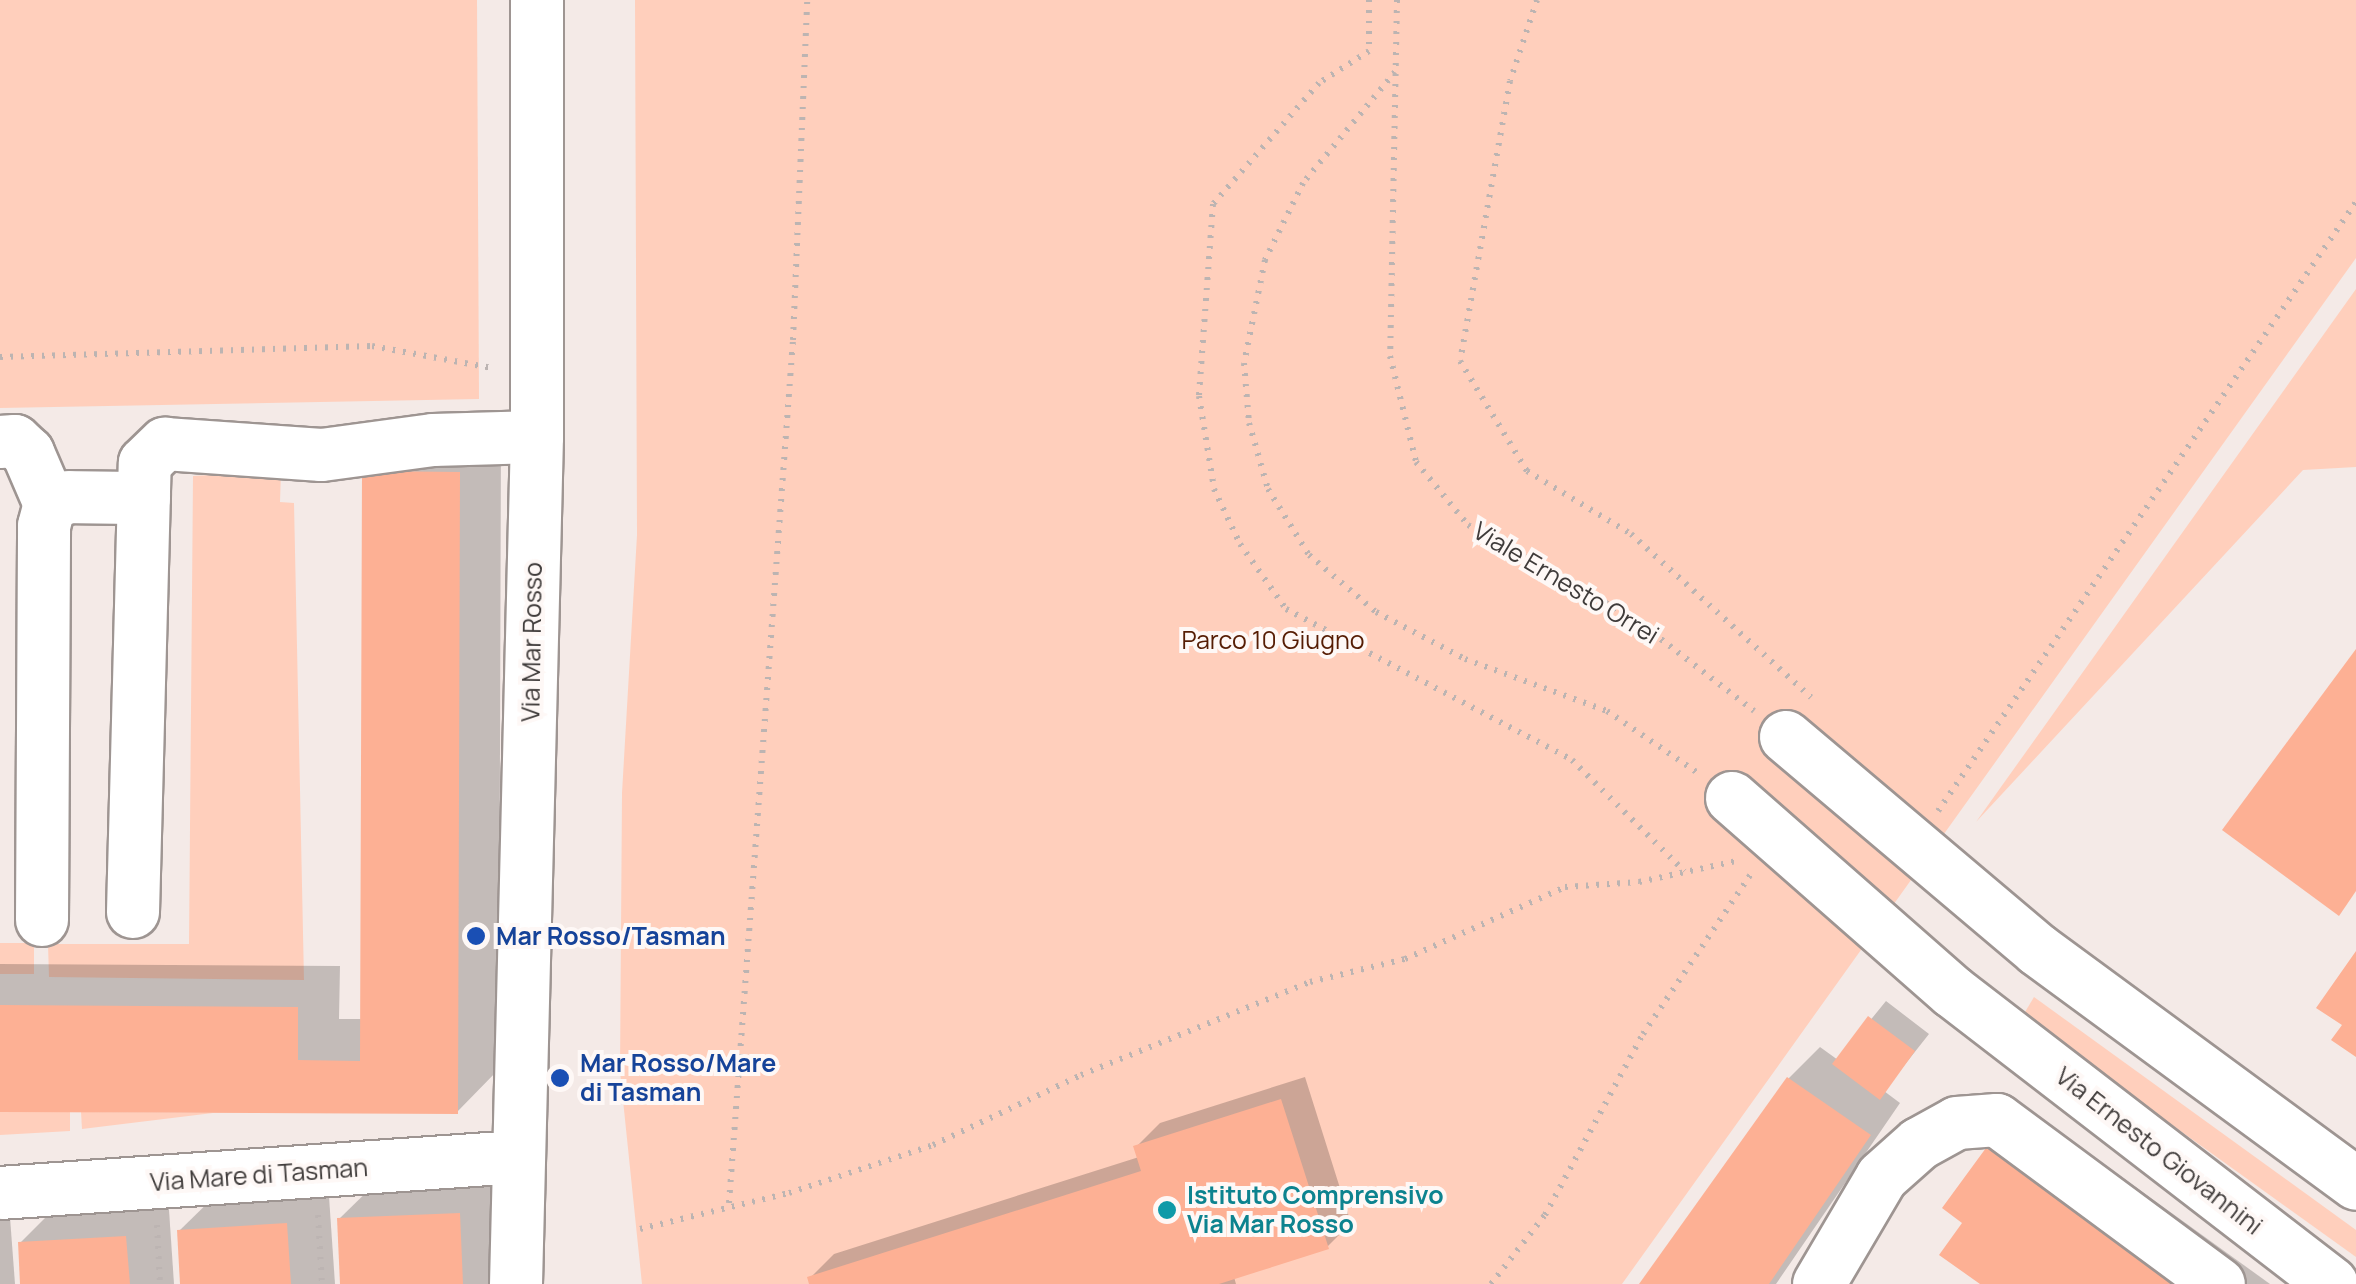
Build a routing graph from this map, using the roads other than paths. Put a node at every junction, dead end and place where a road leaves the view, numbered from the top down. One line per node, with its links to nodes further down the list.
1 (537, 0): 2 (street, Via Mar Rosso)
2 (537, 437): 4 (street); 13 (street, Via Mar Rosso)
3 (0, 442): 5 (street)
4 (144, 498): 5 (street); 8 (street)
5 (50, 504): 9 (street)
6 (1806, 725): 10 (street)
7 (1732, 798): 11 (street, Via Ernesto Giovannini)
8 (133, 912)
9 (42, 920)
10 (2038, 950): 11 (street); 14 (street)
11 (2005, 1033): 12 (street); 19 (street, Via Ernesto Giovannini)
12 (1958, 1122): 17 (street); 18 (street)
13 (517, 1157): 15 (street, Via Mare di Tasman); 16 (street, Via Mar Rosso)
14 (2356, 1184)
15 (0, 1193)
16 (516, 1284)
17 (1820, 1284)
18 (2219, 1284)
19 (2332, 1284)

